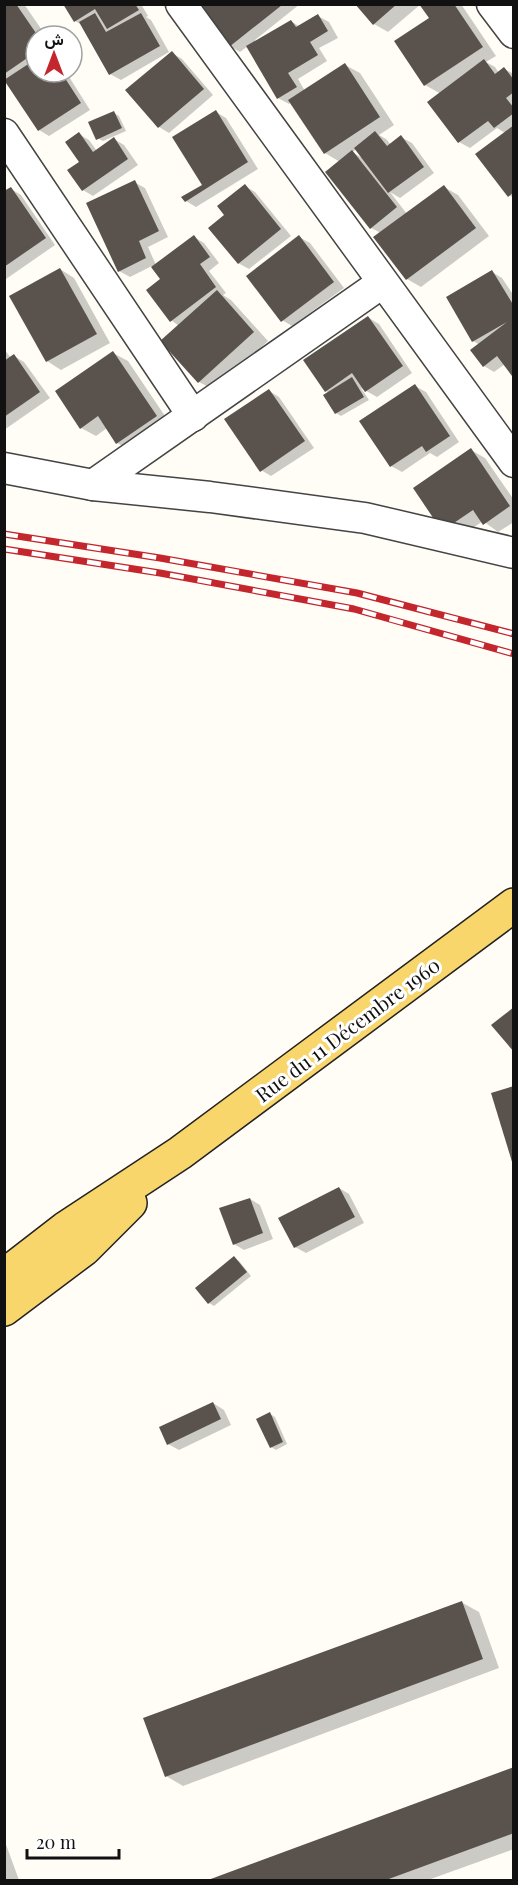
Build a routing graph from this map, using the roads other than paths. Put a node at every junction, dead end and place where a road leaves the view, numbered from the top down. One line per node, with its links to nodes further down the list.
1 (181, 4): 5 (street)
2 (492, 4): 3 (street)
3 (513, 33)
4 (4, 134): 6 (street)
5 (382, 283): 6 (street); 7 (street)
6 (193, 416): 9 (street)
7 (513, 462)
8 (4, 468): 9 (street)
9 (93, 485): 10 (street)
10 (513, 553)
11 (513, 905): 12 (main road, Rue du 11 Décembre 1960)
12 (180, 1153): 13 (main road, Rue du 11 Décembre 1960); 14 (main road, Rue du 11 Décembre 1960)
13 (4, 1276)
14 (4, 1308)

